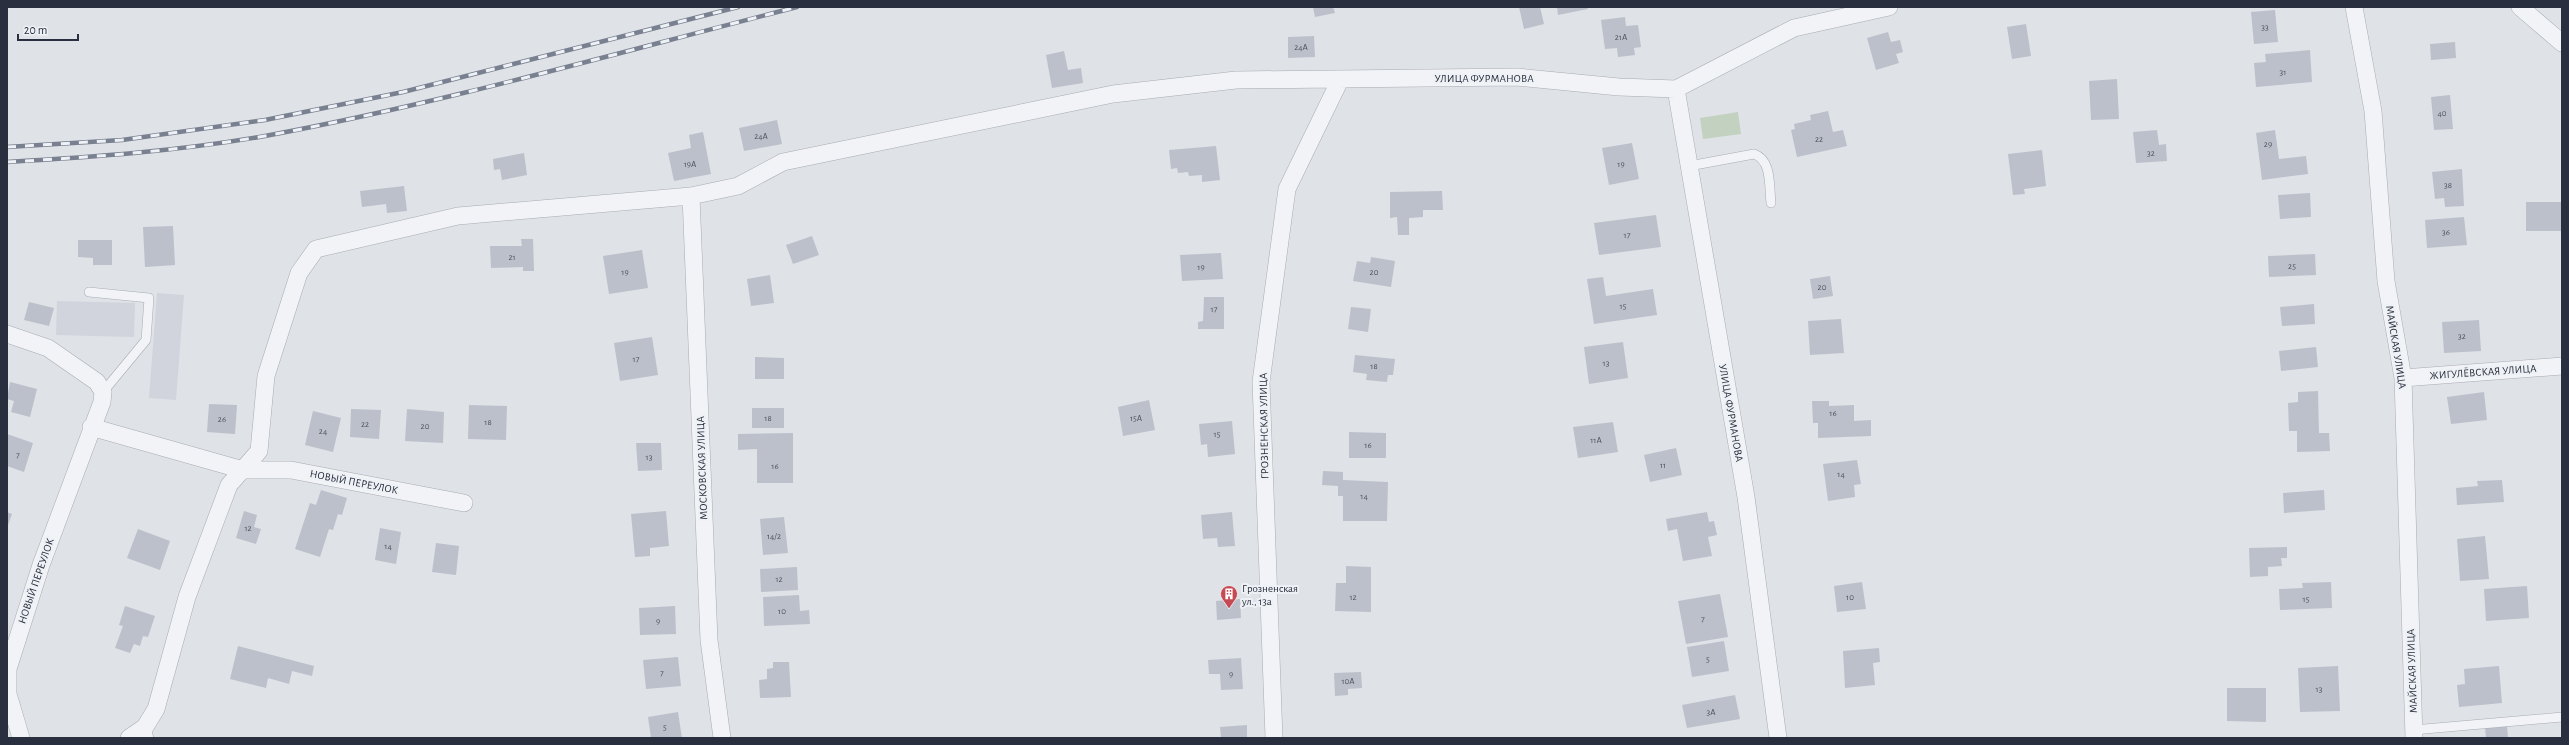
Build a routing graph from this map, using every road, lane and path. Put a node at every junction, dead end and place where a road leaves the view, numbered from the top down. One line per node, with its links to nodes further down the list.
1 (1889, 7): 6 (street, УЛИЦА ФУРМАНОВА)
2 (2354, 7): 13 (street, МАЙСКАЯ УЛИЦА)
3 (2520, 7): 4 (street)
4 (2562, 43)
5 (1340, 80): 6 (street, УЛИЦА ФУРМАНОВА); 8 (street, УЛИЦА ФУРМАНОВА); 24 (street, ГРОЗНЕНСКАЯ УЛИЦА)
6 (1676, 88): 7 (street, УЛИЦА ФУРМАНОВА)
7 (1689, 166): 9 (lane); 25 (street, УЛИЦА ФУРМАНОВА)
8 (691, 196): 16 (street, УЛИЦА ФУРМАНОВА); 23 (street, МОСКОВСКАЯ УЛИЦА)
9 (1771, 203)
10 (89, 292): 14 (lane)
11 (7, 334): 14 (street)
12 (2562, 366): 13 (street, ЖИГУЛЁВСКАЯ УЛИЦА)
13 (2403, 378): 20 (street, МАЙСКАЯ УЛИЦА)
14 (103, 392): 15 (street, НОВЫЙ ПЕРЕУЛОК)
15 (91, 427): 16 (street, НОВЫЙ ПЕРЕУЛОК); 21 (street, НОВЫЙ ПЕРЕУЛОК)
16 (243, 470): 17 (street, НОВЫЙ ПЕРЕУЛОК); 19 (street)
17 (464, 503)
18 (2562, 717): 20 (lane)
19 (147, 732): 22 (street)
20 (2414, 734)
21 (21, 738)
22 (130, 738)
23 (722, 738)
24 (1274, 738)
25 (1778, 738)

